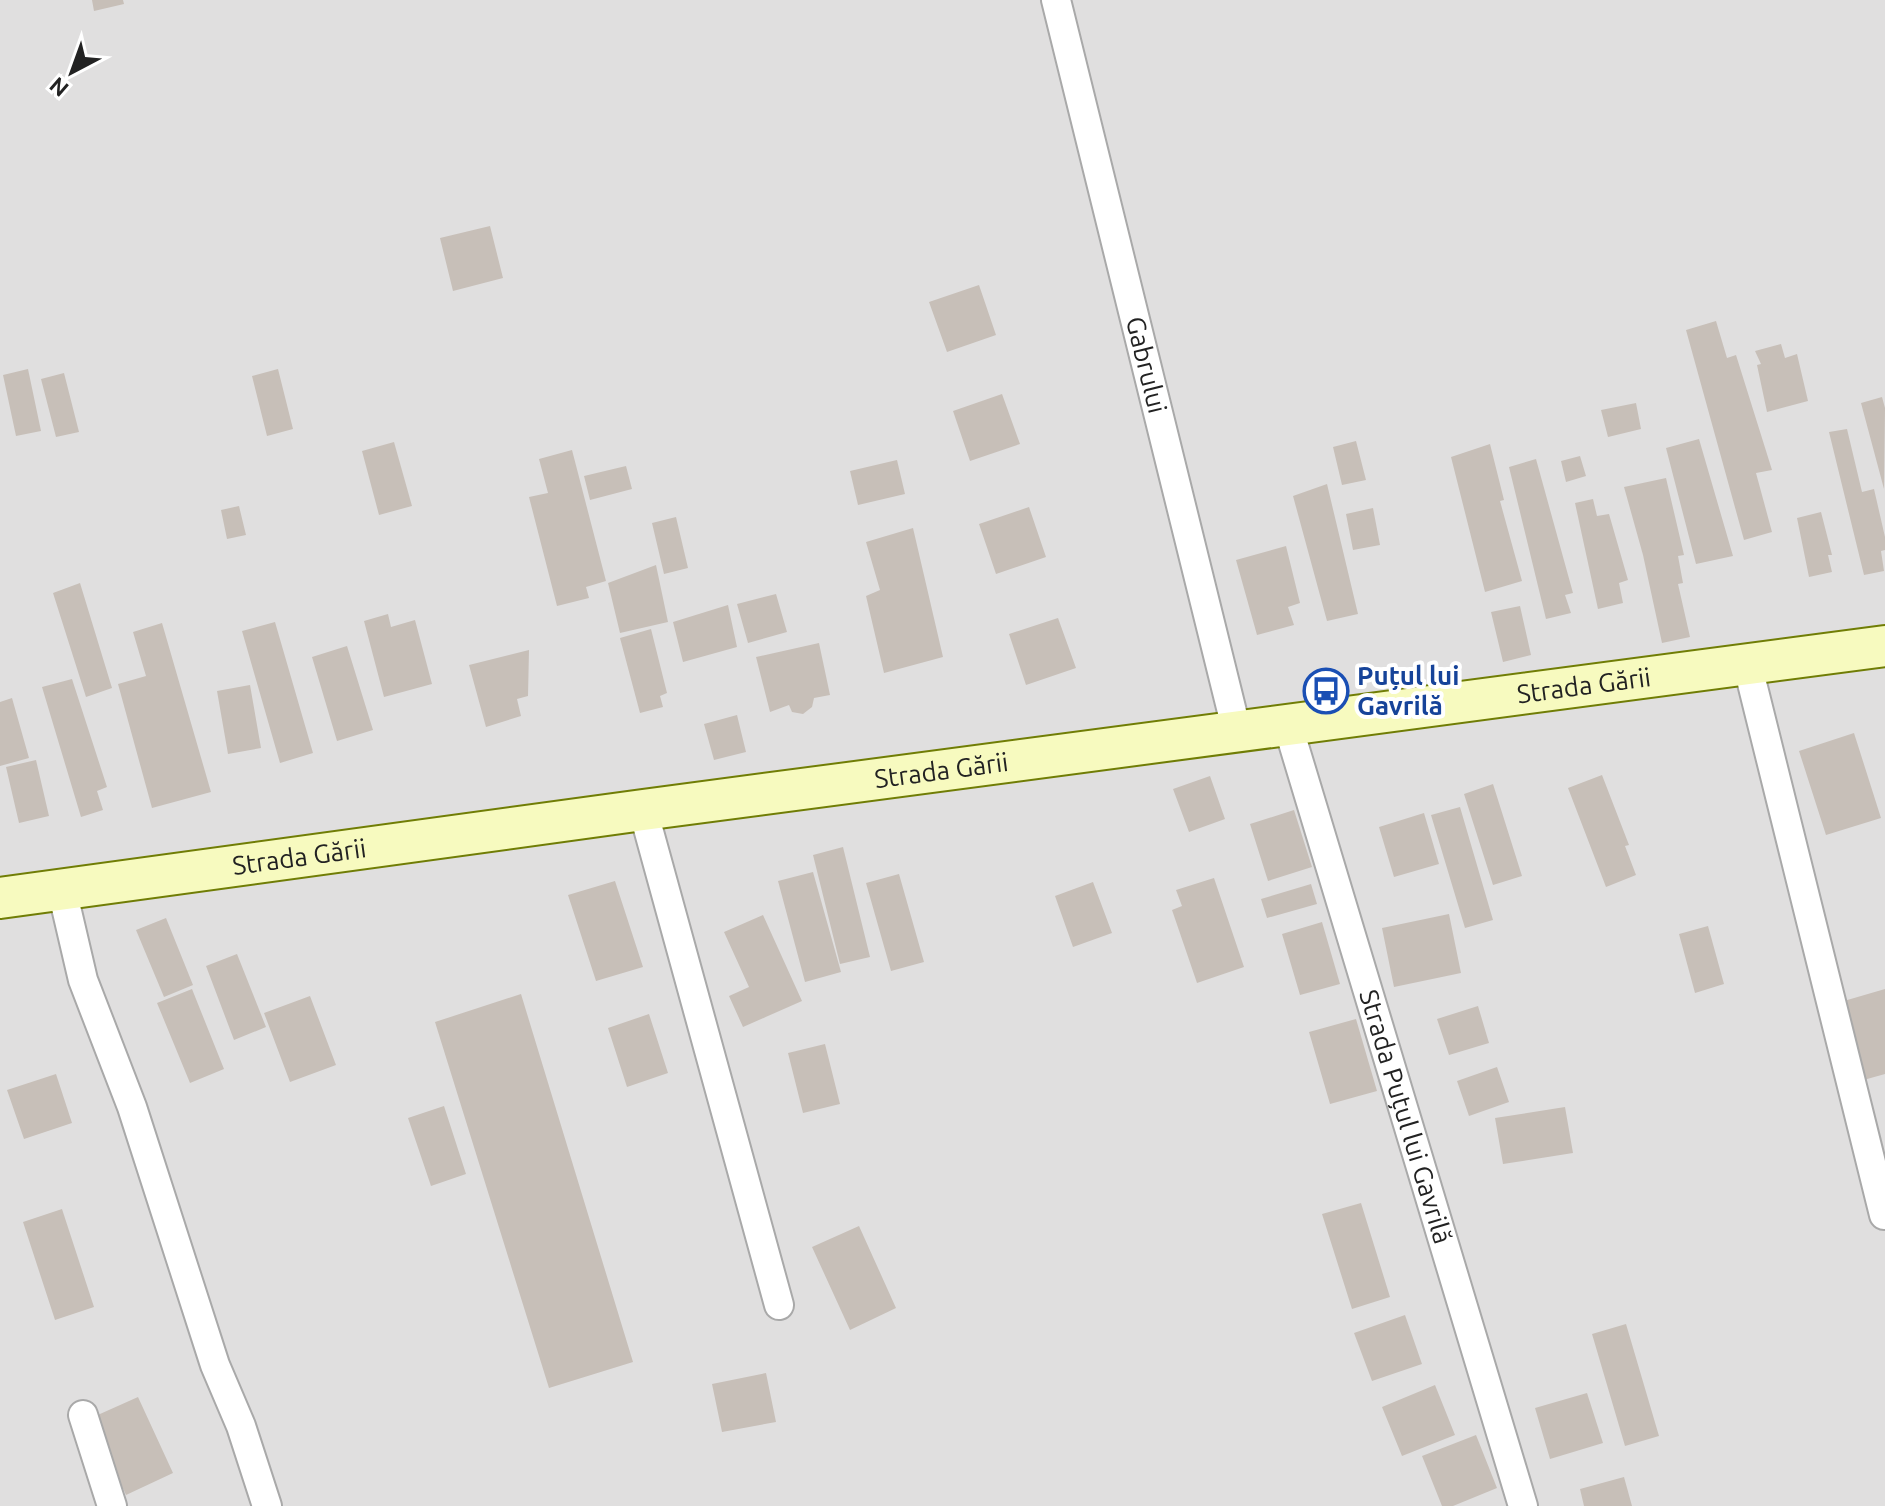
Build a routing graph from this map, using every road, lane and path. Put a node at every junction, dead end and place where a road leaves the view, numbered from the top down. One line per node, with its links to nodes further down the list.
1 (1056, 0): 5 (street, Gabrului)
2 (1885, 646): 3 (main road, Strada Gării)
3 (1747, 663): 4 (main road, Strada Gării); 9 (street)
4 (1288, 726): 5 (main road, Strada Gării); 14 (street, Strada Puțul lui Gavrilă)
5 (1237, 732): 6 (main road, Strada Gării)
6 (643, 810): 7 (main road, Strada Gării); 10 (street)
7 (62, 890): 8 (main road, Strada Gării); 13 (street)
8 (0, 898)
9 (1884, 1215)
10 (779, 1305)
11 (83, 1415): 12 (street)
12 (112, 1506)
13 (267, 1506)
14 (1523, 1506)

